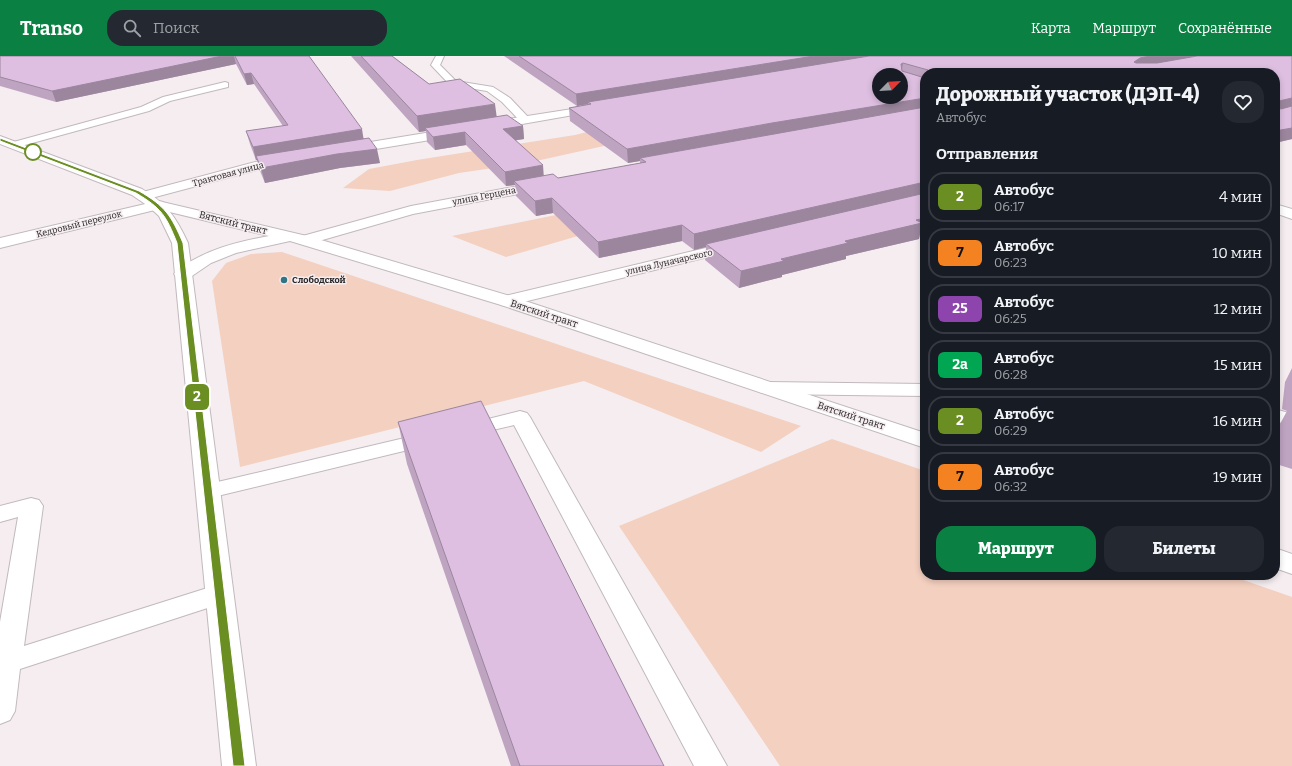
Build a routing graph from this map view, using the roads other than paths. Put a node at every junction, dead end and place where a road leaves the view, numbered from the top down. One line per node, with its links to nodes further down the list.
1 (440, 56): 4 (lane)
2 (225, 85): 8 (lane)
3 (610, 106): 4 (main road)
4 (525, 120): 5 (main road)
5 (480, 128)
6 (464, 130): 9 (main road)
7 (0, 140): 8 (main road)
8 (14, 145): 12 (main road)
9 (337, 152)
10 (300, 158): 12 (main road, Трактовая улица)
11 (560, 182): 15 (main road, улица Герцена)
12 (151, 200): 15 (main road, Вятский тракт); 16 (main road, Кедровый переулок); 18 (main road)
13 (1280, 210): 14 (main road)
14 (1292, 214)
15 (300, 239): 18 (main road); 19 (main road, Вятский тракт)
16 (0, 243)
17 (751, 243): 19 (main road, улица Луначарского)
18 (183, 274): 25 (main road)
19 (507, 301): 20 (main road, Вятский тракт)
20 (767, 388): 21 (lane); 24 (main road, Вятский тракт)
21 (920, 390)
22 (1280, 416): 23 (lane)
23 (1292, 420)
24 (920, 439)
25 (209, 491): 29 (main road); 33 (lane)
26 (0, 514): 30 (lane)
27 (1280, 560): 28 (main road)
28 (1292, 564)
29 (220, 594): 30 (lane); 32 (main road)
30 (6, 650): 31 (lane)
31 (0, 711)
32 (239, 766)
33 (711, 766)

